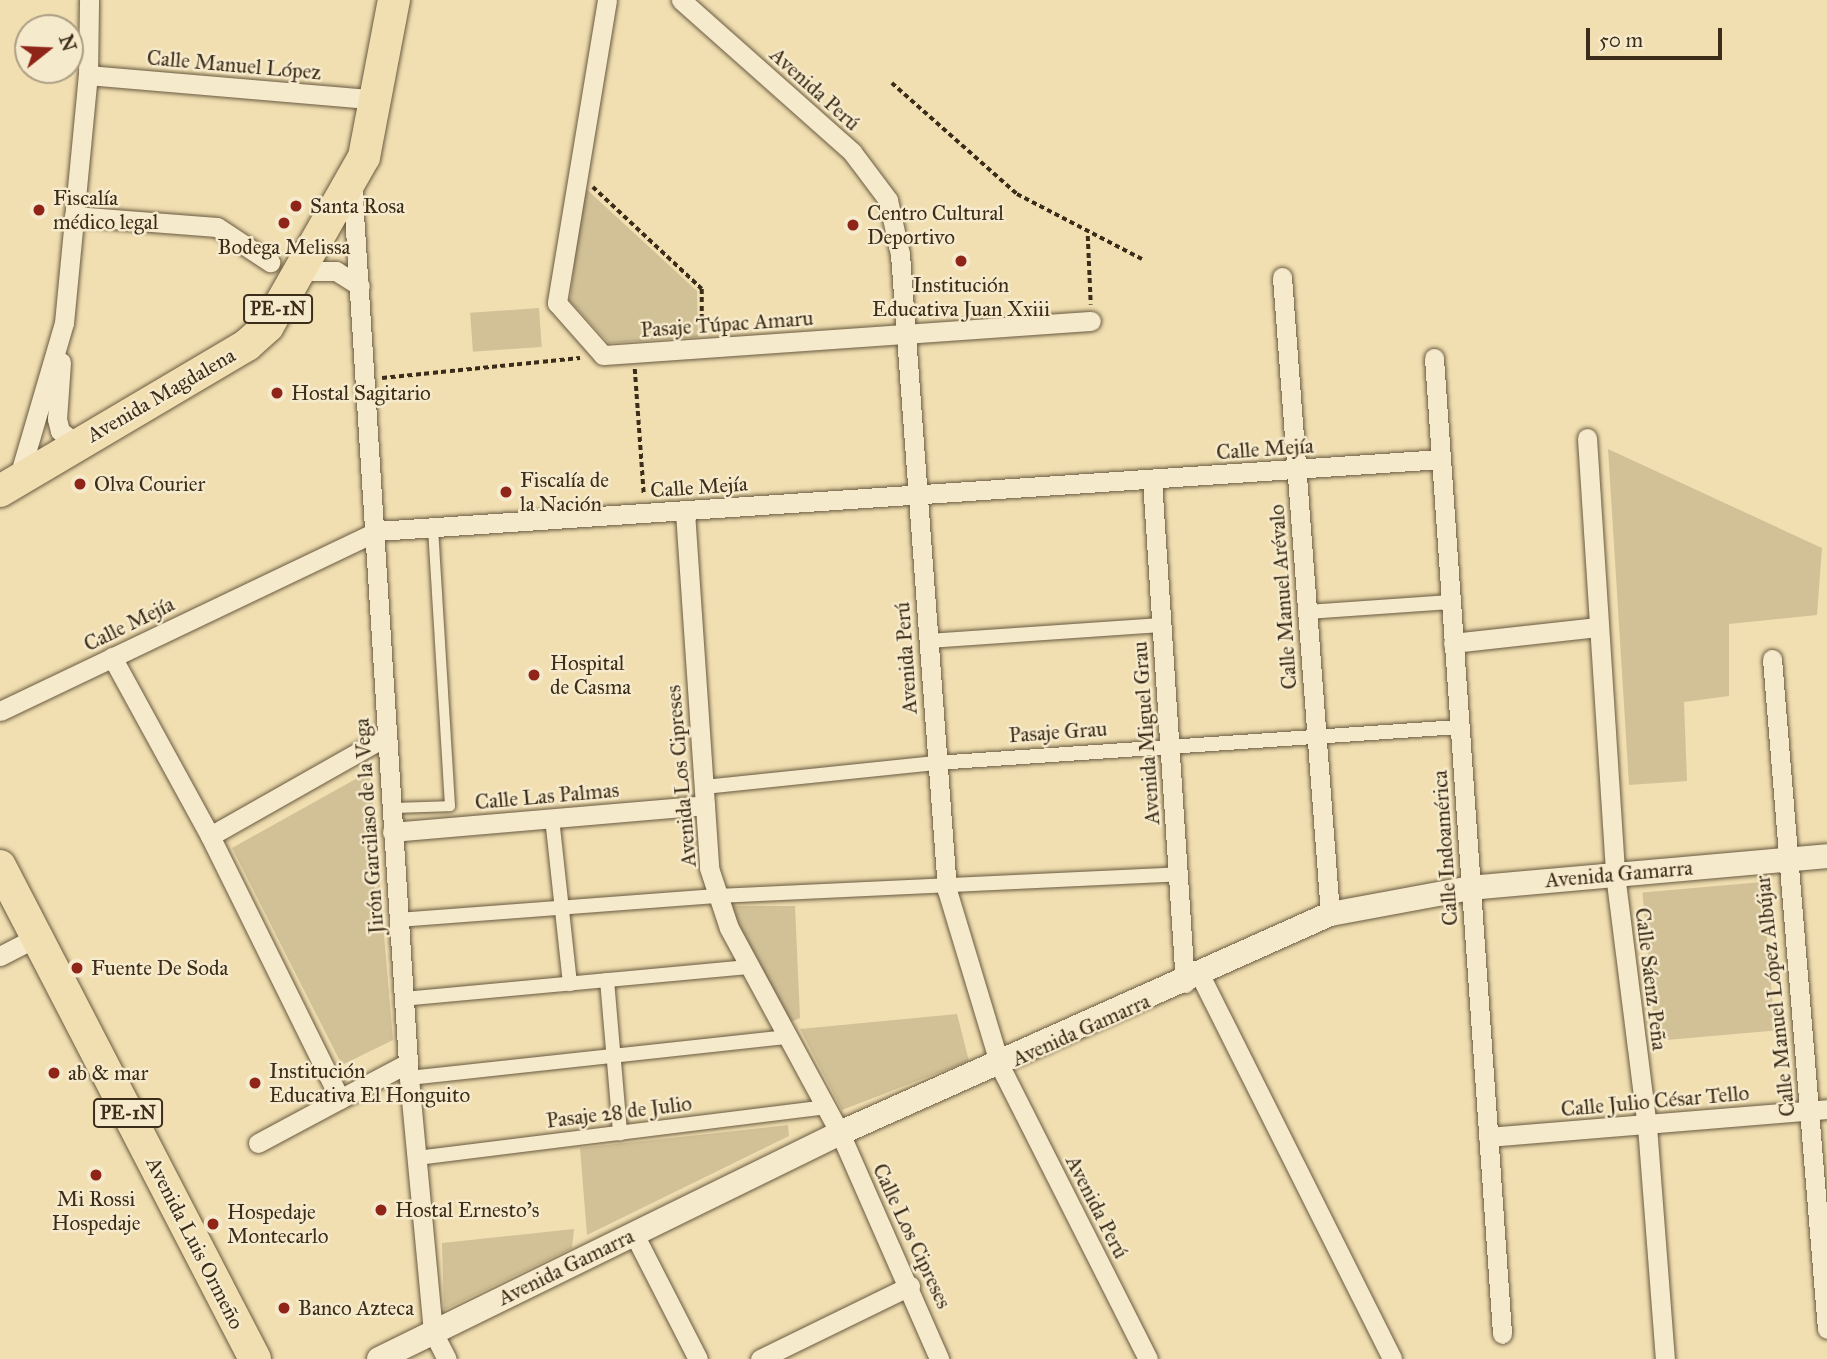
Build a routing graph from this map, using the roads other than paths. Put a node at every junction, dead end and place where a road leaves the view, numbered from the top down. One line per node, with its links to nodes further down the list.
1 (89, 0): 5 (street)
2 (394, 0): 6 (highway, Avenida Magdalena / PE-1N)
3 (607, 0): 14 (street, Pasaje Túpac Amaru)
4 (681, 0): 14 (street, Avenida Perú)
5 (88, 75): 6 (street, Calle Manuel López); 8 (street)
6 (377, 100): 7 (highway, Avenida Magdalena / PE-1N)
7 (352, 181): 9 (highway, Avenida Magdalena / PE-1N); 11 (street, Jirón Garcilaso de la Vega)
8 (74, 216): 9 (street); 13 (street)
9 (284, 267): 11 (street); 17 (highway, Avenida Magdalena / PE-1N)
10 (1282, 277): 19 (street, Calle Manuel Arévalo)
11 (360, 286): 25 (street, Jirón Garcilaso de la Vega)
12 (1091, 321): 14 (street, Pasaje Túpac Amaru)
13 (64, 323): 17 (street); 21 (street)
14 (906, 334): 22 (street, Avenida Perú)
15 (1434, 358): 18 (street, Calle Indoamérica)
16 (1587, 438): 29 (street, Calle Sáenz Peña)
17 (77, 444): 21 (highway, Avenida Magdalena / PE-1N)
18 (1441, 459): 19 (street, Calle Mejía); 26 (street, Calle Indoamérica)
19 (1296, 469): 20 (street, Calle Mejía); 27 (street, Calle Manuel Arévalo)
20 (1152, 481): 22 (street, Calle Mejía); 28 (street, Avenida Miguel Grau)
21 (9, 486)
22 (917, 493): 23 (street, Calle Mejía); 30 (street, Avenida Perú)
23 (685, 512): 24 (street, Calle Mejía); 40 (street, Avenida Los Cipreses)
24 (433, 527): 25 (street, Calle Mejía); 41 (lane)
25 (377, 531): 32 (street, Calle Mejía); 36 (street, Jirón Garcilaso de la Vega)
26 (1451, 602): 27 (street); 31 (street, Calle Indoamérica)
27 (1307, 612): 37 (street, Calle Manuel Arévalo)
28 (1161, 625): 30 (street); 38 (street, Avenida Miguel Grau)
29 (1597, 627): 31 (street); 49 (street, Calle Sáenz Peña)
30 (928, 641): 39 (street, Avenida Perú)
31 (1453, 643): 35 (street, Calle Indoamérica)
32 (112, 657): 34 (street, Calle Mejía); 44 (street)
33 (1772, 659): 46 (street, Calle Manuel López Albújar)
34 (0, 711)
35 (1459, 727): 37 (street, Pasaje Grau); 50 (street, Calle Indoamérica)
36 (385, 737): 41 (street, Jirón Garcilaso de la Vega); 44 (street)
37 (1317, 739): 38 (street, Pasaje Grau); 54 (street, Calle Manuel Arévalo)
38 (1170, 745): 39 (street, Pasaje Grau); 48 (street, Avenida Miguel Grau)
39 (936, 763): 40 (street, Pasaje Grau); 51 (street, Avenida Perú)
40 (704, 796): 42 (street, Calle Las Palmas); 52 (street, Avenida Los Cipreses)
41 (391, 808): 43 (street, Jirón Garcilaso de la Vega)
42 (552, 818): 43 (street, Calle Las Palmas); 53 (street)
43 (392, 832): 55 (street, Jirón Garcilaso de la Vega)
44 (210, 836): 67 (street)
45 (1827, 856): 46 (street, Avenida Gamarra)
46 (1784, 860): 49 (street, Avenida Gamarra); 69 (street, Calle Manuel López Albújar)
47 (0, 866): 56 (highway, Avenida Luis Ormeño / PE-1N)
48 (1178, 874): 51 (street); 59 (street, Avenida Miguel Grau)
49 (1615, 874): 50 (street, Avenida Gamarra); 70 (street, Calle Sáenz Peña)
50 (1470, 888): 54 (street, Avenida Gamarra); 73 (street, Calle Indoamérica)
51 (947, 890): 52 (street); 65 (street, Avenida Perú)
52 (719, 896): 53 (street); 58 (street, Avenida Los Cipreses)
53 (561, 908): 55 (street); 61 (street)
54 (1330, 914): 59 (street, Avenida Gamarra)
55 (398, 920): 62 (street, Jirón Garcilaso de la Vega)
56 (37, 936): 57 (street); 81 (highway, Avenida Luis Ormeño / PE-1N)
57 (0, 956)
58 (750, 967): 60 (street); 63 (street, Avenida Los Cipreses)
59 (1193, 979): 65 (street, Avenida Gamarra); 88 (street, Avenida Miguel Grau)
60 (607, 981): 61 (street); 64 (street)
61 (570, 984): 62 (street)
62 (403, 999): 66 (street, Jirón Garcilaso de la Vega)
63 (788, 1037): 64 (street); 68 (street, Avenida Los Cipreses)
64 (613, 1056): 66 (street); 71 (street)
65 (1000, 1066): 72 (street, Avenida Gamarra); 87 (street, Avenida Perú)
66 (409, 1071): 67 (street); 75 (street, Jirón Garcilaso de la Vega)
67 (340, 1099): 74 (street)
68 (825, 1107): 71 (street, Pasaje 28 de Julio); 72 (street, Avenida Los Cipreses)
69 (1818, 1109): 70 (street, Calle Julio César Tello); 78 (street, Calle Manuel López Albújar)
70 (1647, 1126): 73 (street, Calle Julio César Tello); 89 (street, Calle Sáenz Peña)
71 (620, 1133): 75 (street, Pasaje 28 de Julio)
72 (840, 1133): 76 (street, Avenida Gamarra); 77 (street, Calle Los Cipreses)
73 (1488, 1137): 80 (street, Calle Indoamérica)
74 (258, 1143)
75 (417, 1158): 79 (street, Jirón Garcilaso de la Vega)
76 (634, 1234): 79 (street, Avenida Gamarra); 84 (street)
77 (910, 1286): 85 (street); 86 (street, Calle Los Cipreses)
78 (1827, 1329)
79 (433, 1332): 82 (street, Avenida Gamarra); 83 (street, Jirón Garcilaso de la Vega)
80 (1502, 1335)
81 (255, 1359)
82 (379, 1359)
83 (447, 1359)
84 (698, 1359)
85 (760, 1359)
86 (939, 1359)
87 (1149, 1359)
88 (1392, 1359)
89 (1665, 1359)

